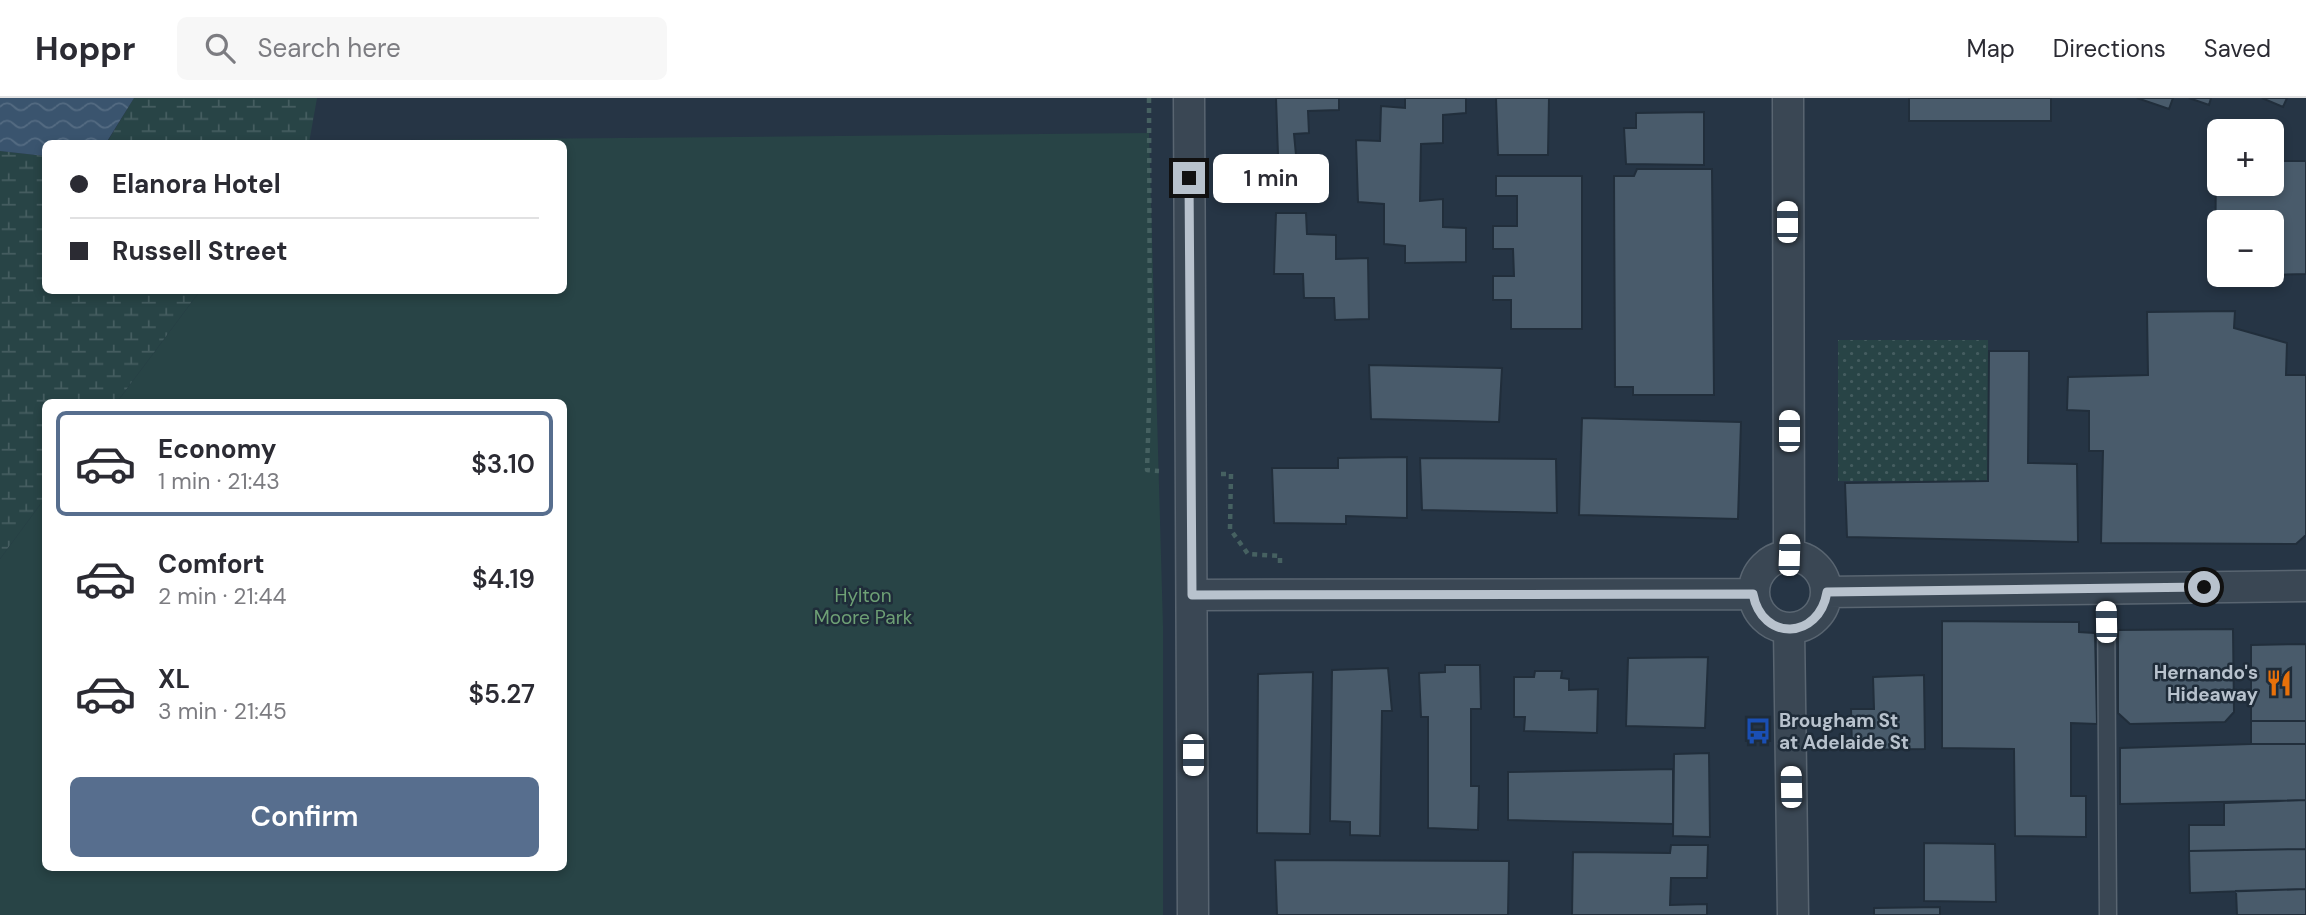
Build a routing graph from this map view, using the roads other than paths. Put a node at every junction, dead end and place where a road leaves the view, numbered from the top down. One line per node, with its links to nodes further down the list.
1 (1189, 98): 8 (street)
2 (1788, 98): 3 (street)
3 (1789, 555): 6 (street); 7 (street)
4 (2306, 586): 5 (street)
5 (2106, 588): 6 (street); 12 (lane)
6 (1827, 592): 9 (street)
7 (1753, 594): 8 (street); 9 (street)
8 (1192, 595): 10 (street)
9 (1789, 629): 11 (street)
10 (1193, 915)
11 (1793, 915)
12 (2108, 915)

